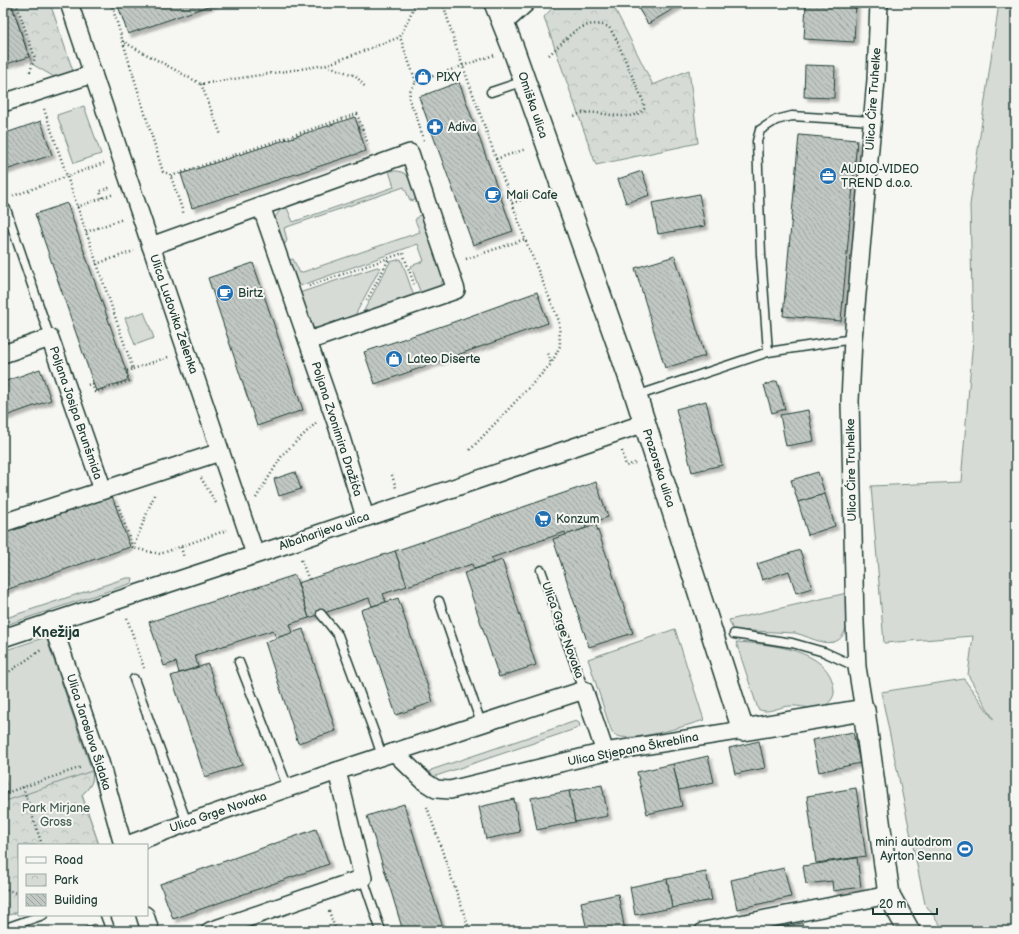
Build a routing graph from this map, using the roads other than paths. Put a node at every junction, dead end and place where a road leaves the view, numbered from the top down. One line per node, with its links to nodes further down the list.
1 (69, 3): 6 (street, Ulica Ludovika Zelenka)
2 (495, 3): 5 (street, Omiška ulica)
3 (526, 3): 5 (street)
4 (879, 3): 10 (street, Ulica Ćire Truhelke)
5 (504, 24): 7 (street, Omiška ulica)
6 (93, 74): 9 (street); 14 (street, Ulica Ludovika Zelenka)
7 (524, 81): 8 (lane); 12 (street, Omiška ulica)
8 (491, 92)
9 (3, 103)
10 (872, 121): 16 (street, Ulica Ćire Truhelke); 18 (lane)
11 (261, 206): 14 (street); 17 (street, Poljana Zvonimira Dražića); 17 (street)
12 (569, 208): 20 (street, Prozorska ulica)
13 (6, 209): 15 (lane)
14 (151, 246): 22 (street, Ulica Ludovika Zelenka)
15 (50, 338): 19 (street, Poljana Josipa Brunšmida); 23 (street, Poljana Josipa Brunšmida)
16 (852, 339): 18 (lane); 34 (street, Ulica Ćire Truhelke)
17 (308, 341): 24 (street, Poljana Zvonimira Dražića)
18 (768, 352): 20 (lane)
19 (3, 354)
20 (636, 396): 21 (street, Prozorska ulica)
21 (645, 423): 24 (street, Albaharijeva ulica); 39 (street, Prozorska ulica)
22 (220, 452): 23 (street, Poljana Josipa Brunšmida); 26 (street, Ulica Ludovika Zelenka)
23 (108, 489): 25 (street, Poljana Josipa Brunšmida)
24 (365, 517): 26 (street, Albaharijeva ulica)
25 (3, 523)
26 (255, 554): 30 (street, Albaharijeva ulica)
27 (541, 570): 36 (lane, Ulica Grge Novaka)
28 (439, 601): 38 (lane)
29 (321, 614): 41 (lane)
30 (51, 621): 32 (street, Albaharijeva ulica); 45 (street, Ulica Jaroslava Šidaka)
31 (734, 634): 34 (lane)
32 (3, 638)
33 (239, 662): 43 (lane)
34 (857, 667): 37 (street, Ulica Ćire Truhelke)
35 (134, 679): 44 (lane)
36 (584, 690): 38 (street, Ulica Grge Novaka); 40 (street, Ulica Grge Novaka)
37 (864, 710): 39 (street, Ulica Stjepana Škreblina); 48 (street, Ulica Ćire Truhelke)
38 (481, 723): 41 (street, Ulica Grge Novaka)
39 (743, 730): 40 (street, Ulica Stjepana Škreblina)
40 (606, 752): 41 (street, Ulica Stjepana Škreblina)
41 (388, 754): 42 (street, Ulica Grge Novaka)
42 (337, 771): 43 (street, Ulica Grge Novaka); 47 (street)
43 (288, 788): 44 (street, Ulica Grge Novaka)
44 (187, 823): 46 (street, Ulica Grge Novaka)
45 (123, 844)
46 (130, 844)
47 (362, 878): 52 (street); 57 (lane)
48 (889, 895): 58 (street); 59 (street, Ulica Ćire Truhelke)
49 (40, 916): 53 (lane)
50 (105, 916): 54 (lane)
51 (145, 916): 55 (street)
52 (240, 926): 56 (street)
53 (3, 929)
54 (112, 931)
55 (150, 931)
56 (210, 931)
57 (380, 931)
58 (704, 931)
59 (909, 931)

